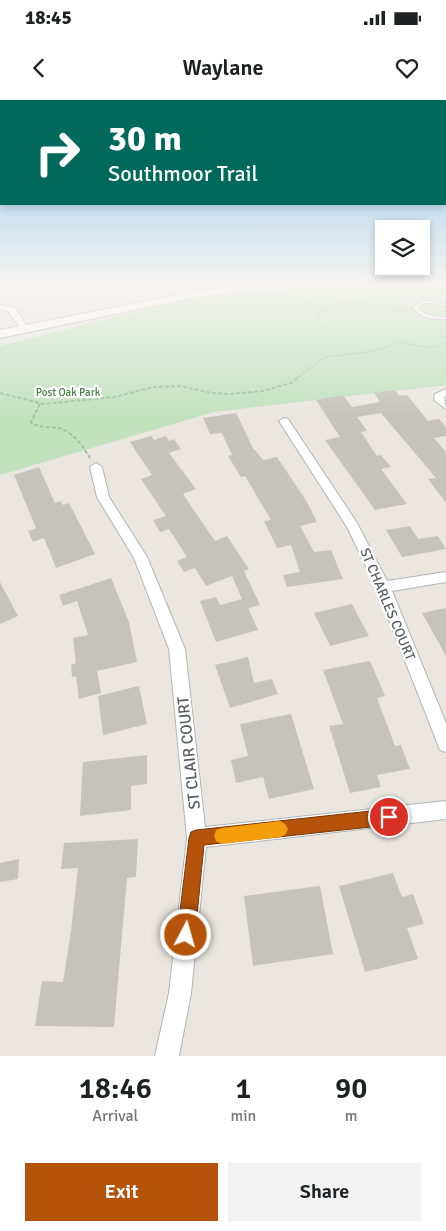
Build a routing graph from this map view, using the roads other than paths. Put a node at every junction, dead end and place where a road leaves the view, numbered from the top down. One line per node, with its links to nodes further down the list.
1 (25, 329): 2 (street)
2 (0, 334)
3 (446, 392): 4 (street)
4 (446, 406)
5 (284, 421): 8 (street, ST CHARLES COURT)
6 (96, 467): 11 (street, ST CLAIR COURT)
7 (446, 577): 8 (street)
8 (383, 587): 9 (street, ST CHARLES COURT)
9 (446, 744)
10 (446, 810): 11 (street)
11 (196, 838): 12 (street, ST CLAIR COURT)
12 (167, 1056)

